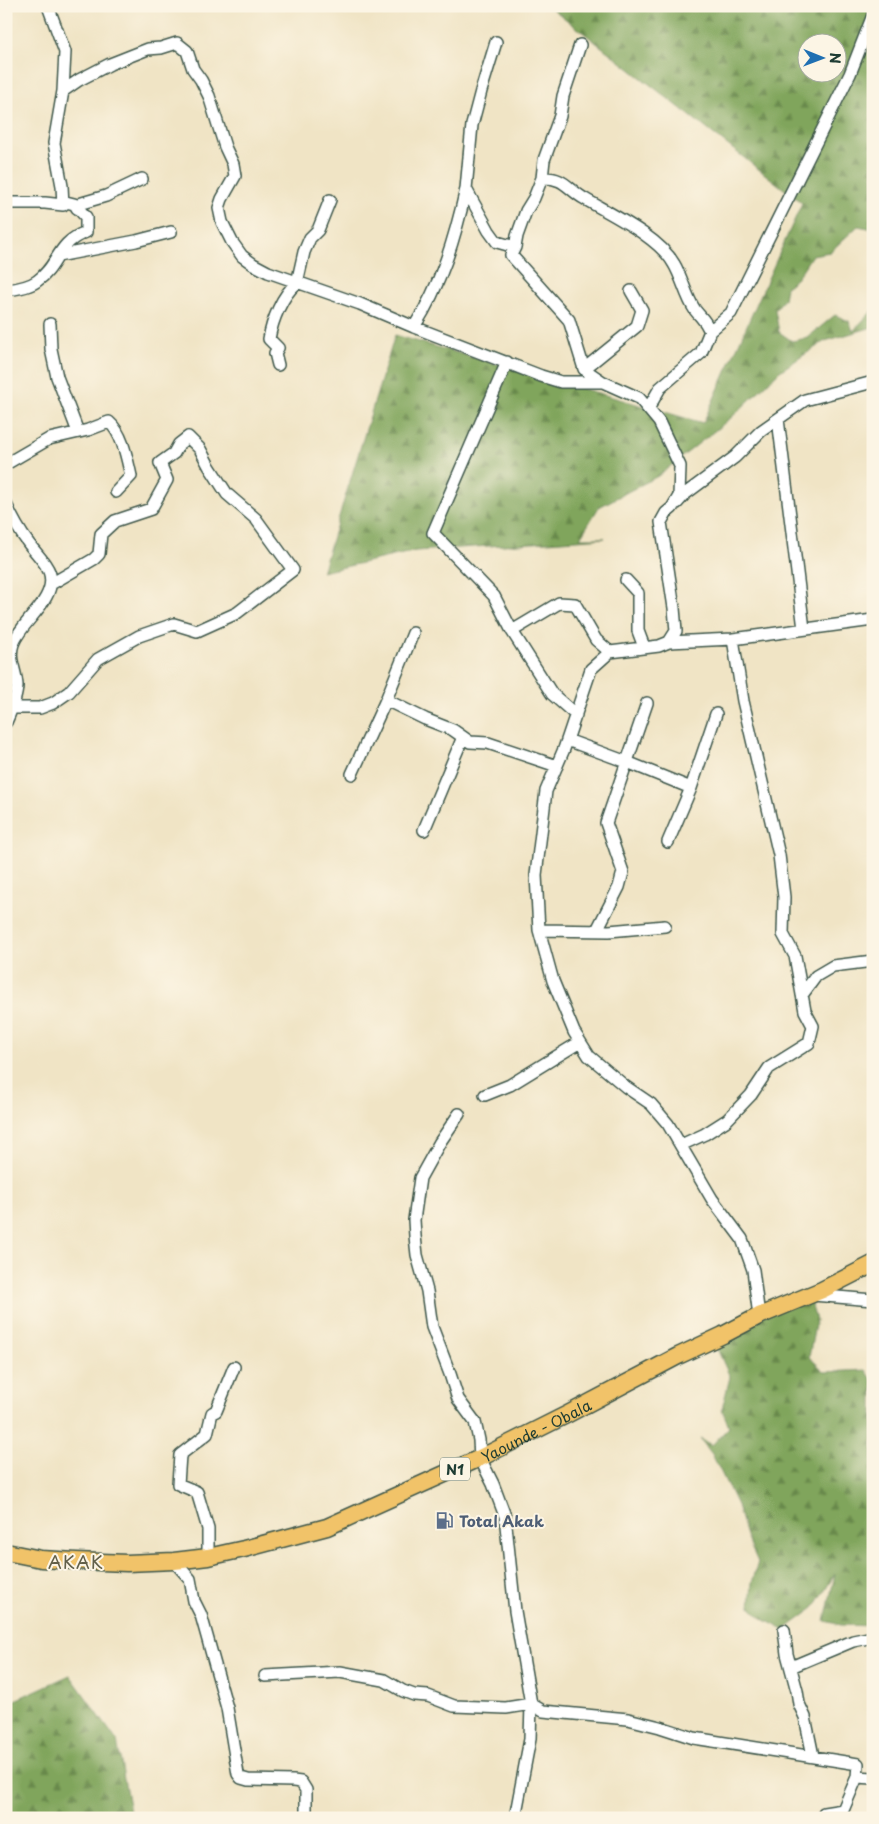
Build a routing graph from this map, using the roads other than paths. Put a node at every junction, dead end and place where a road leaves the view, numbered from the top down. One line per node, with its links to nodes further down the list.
1 (48, 6): 5 (street)
2 (873, 16): 21 (street)
3 (496, 42): 8 (street)
4 (580, 45): 6 (street)
5 (63, 91): 11 (street); 16 (street)
6 (542, 178): 14 (street); 21 (street)
7 (142, 179): 12 (street)
8 (466, 189): 14 (street); 20 (street)
9 (330, 200): 16 (street)
10 (12, 203): 11 (street)
11 (63, 205): 12 (street)
12 (77, 208): 15 (street)
13 (171, 232): 15 (street)
14 (515, 248): 24 (street)
15 (58, 256): 17 (street)
16 (297, 283): 20 (street); 23 (street)
17 (6, 290)
18 (632, 291): 24 (street)
19 (50, 324): 29 (street)
20 (414, 327): 22 (street)
21 (710, 331): 27 (street)
22 (507, 362): 25 (street); 38 (street)
23 (278, 365)
24 (584, 369): 25 (street)
25 (603, 382): 27 (street)
26 (873, 382): 28 (street)
27 (648, 409): 33 (street)
28 (778, 419): 33 (street); 37 (street)
29 (78, 432): 30 (street); 31 (street)
30 (6, 464)
31 (116, 492)
32 (6, 504): 35 (street)
33 (672, 508): 41 (street)
34 (626, 580): 42 (street)
35 (51, 584): 46 (street); 46 (street)
36 (873, 620): 37 (street)
37 (804, 629): 40 (street)
38 (512, 630): 43 (street); 48 (street)
39 (413, 633): 44 (street)
40 (733, 639): 41 (street); 62 (street)
41 (669, 642): 42 (street)
42 (644, 647): 43 (street)
43 (610, 652): 48 (street)
44 (386, 700): 50 (street); 54 (street)
45 (647, 703): 52 (street)
46 (12, 708): 49 (street)
47 (716, 714): 55 (street)
48 (576, 715): 51 (street)
49 (6, 722)
50 (463, 737): 53 (street); 56 (street)
51 (567, 740): 52 (street); 53 (street)
52 (627, 762): 55 (street); 60 (street)
53 (557, 766): 59 (street)
54 (352, 774)
55 (691, 788): 57 (street)
56 (424, 830)
57 (668, 842)
58 (664, 926): 60 (street)
59 (539, 930): 60 (street); 63 (street)
60 (597, 930)
61 (873, 962): 62 (street)
62 (802, 994): 66 (street)
63 (580, 1042): 64 (street); 66 (street)
64 (485, 1095)
65 (459, 1114): 72 (street)
66 (680, 1144): 70 (street)
67 (873, 1264): 68 (highway, Yaounde - Obala / N1)
68 (811, 1295): 69 (street); 70 (highway, Yaounde - Obala / N1)
69 (873, 1300)
70 (759, 1316): 72 (highway, Yaounde - Obala / N1)
71 (234, 1367): 74 (street)
72 (480, 1458): 74 (highway, Yaounde - Obala / N1); 80 (street)
73 (6, 1552): 75 (highway, Yaounde - Obala / N1)
74 (208, 1557): 75 (highway, Yaounde - Obala / N1)
75 (174, 1561): 84 (street)
76 (784, 1630): 78 (street)
77 (873, 1637): 78 (street)
78 (791, 1667): 81 (street)
79 (265, 1676): 80 (street)
80 (531, 1704): 81 (street); 85 (street)
81 (814, 1756): 82 (street)
82 (857, 1777): 83 (street); 86 (street)
83 (873, 1778)
84 (306, 1818)
85 (515, 1818)
86 (823, 1818)

